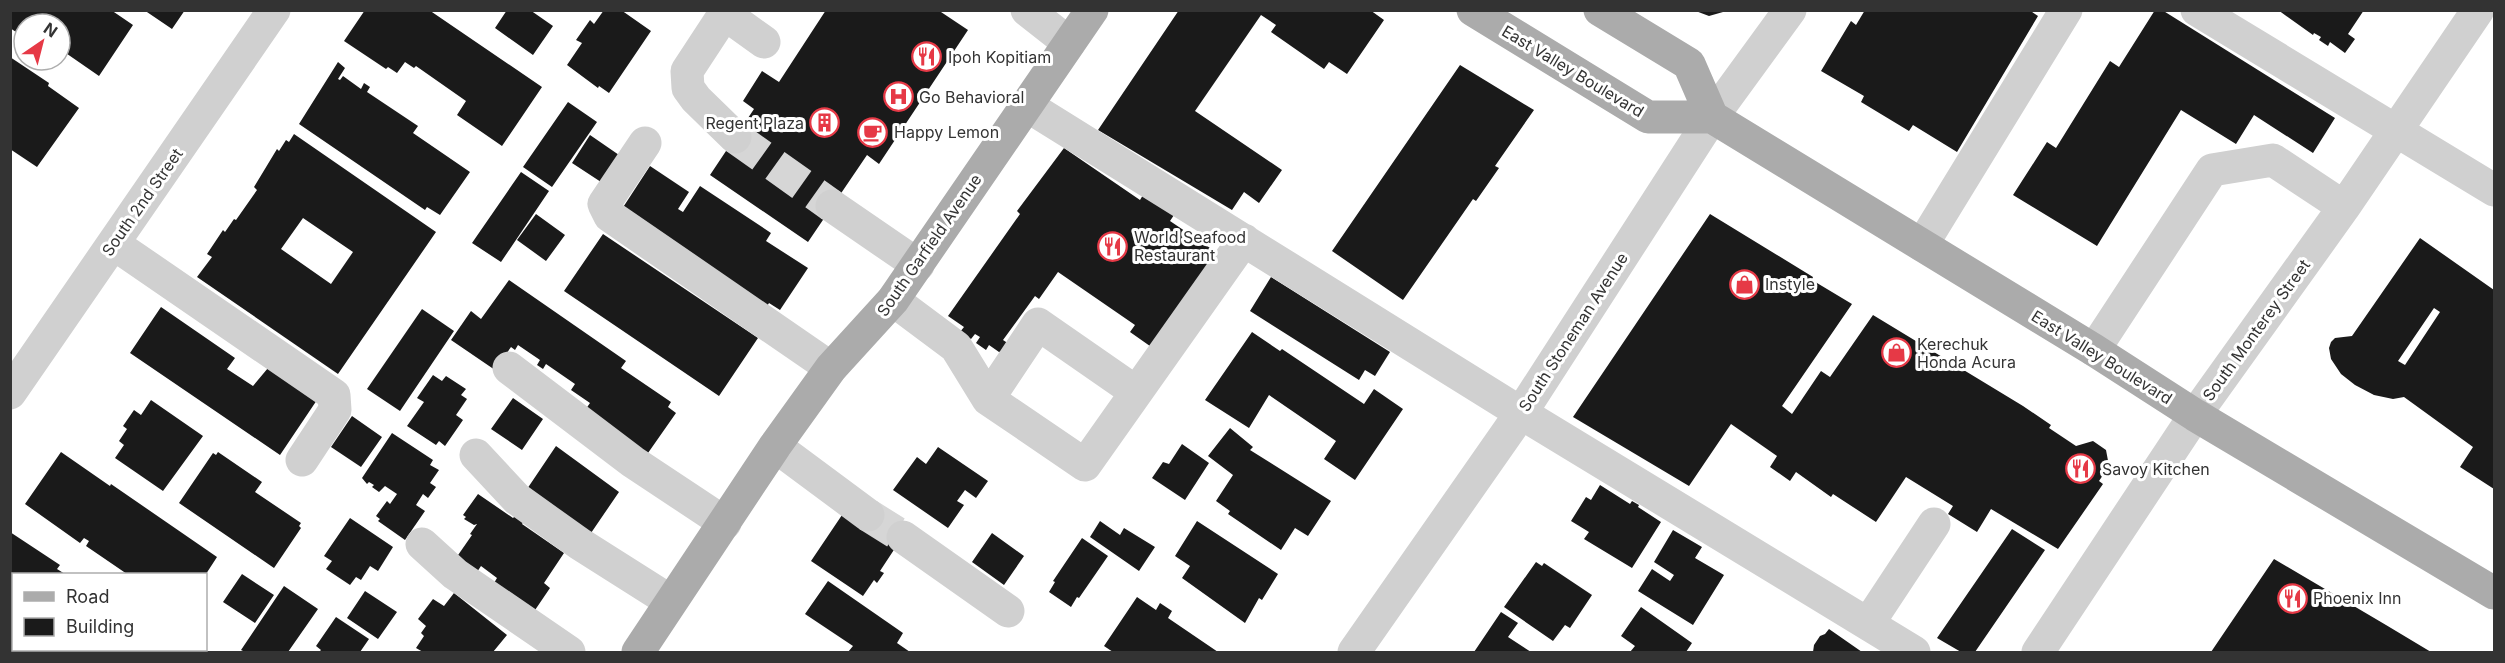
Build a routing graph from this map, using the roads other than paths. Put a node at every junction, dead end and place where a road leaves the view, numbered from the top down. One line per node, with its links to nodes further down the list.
1 (274, 10): 22 (street, South 2nd Street)
2 (1027, 10): 12 (street)
3 (1092, 10): 12 (main road, South Garfield Avenue)
4 (1473, 10): 14 (main road, East Valley Boulevard)
5 (1600, 10): 14 (main road)
6 (1790, 10): 14 (street, South Stoneman Avenue)
7 (2066, 10): 23 (street)
8 (2197, 10): 15 (street)
9 (2478, 10): 15 (street, South Monterey Street)
10 (726, 12): 11 (street); 16 (street)
11 (764, 42)
12 (1070, 43): 13 (main road, South Garfield Avenue)
13 (1026, 105): 21 (street); 24 (main road, South Garfield Avenue)
14 (1712, 117): 23 (main road, East Valley Boulevard); 32 (street, South Stoneman Avenue)
15 (2396, 131): 18 (street); 20 (street, South Monterey Street)
16 (735, 137)
17 (645, 143): 28 (street)
18 (2494, 190)
19 (832, 206): 24 (street)
20 (2344, 207): 26 (street); 33 (street, South Monterey Street)
21 (1244, 240): 30 (street); 32 (street)
22 (114, 244): 29 (street, South 2nd Street); 36 (street)
23 (1922, 245): 26 (main road, East Valley Boulevard)
24 (918, 265): 25 (main road, South Garfield Avenue)
25 (893, 300): 28 (main road, South Garfield Avenue); 31 (street)
26 (2094, 350): 33 (main road, East Valley Boulevard)
27 (509, 368): 38 (street)
28 (831, 368): 34 (main road, South Garfield Avenue)
29 (12, 387)
30 (1136, 392): 31 (street); 31 (street)
31 (988, 399)
32 (1521, 413): 45 (street); 48 (street, South Stoneman Avenue)
33 (2195, 415): 42 (main road, East Valley Boulevard); 50 (street, South Monterey Street)
34 (775, 446): 37 (street); 38 (main road, South Garfield Avenue)
35 (476, 455): 43 (street)
36 (302, 460)
37 (868, 515)
38 (725, 523): 43 (main road, South Garfield Avenue)
39 (1934, 524): 45 (street)
40 (903, 537): 44 (street)
41 (422, 544): 46 (street)
42 (2494, 593)
43 (670, 600): 47 (main road, South Garfield Avenue)
44 (1008, 611)
45 (1868, 624): 49 (street)
46 (569, 652)
47 (638, 652)
48 (1354, 652)
49 (1914, 652)
50 (2038, 652)

